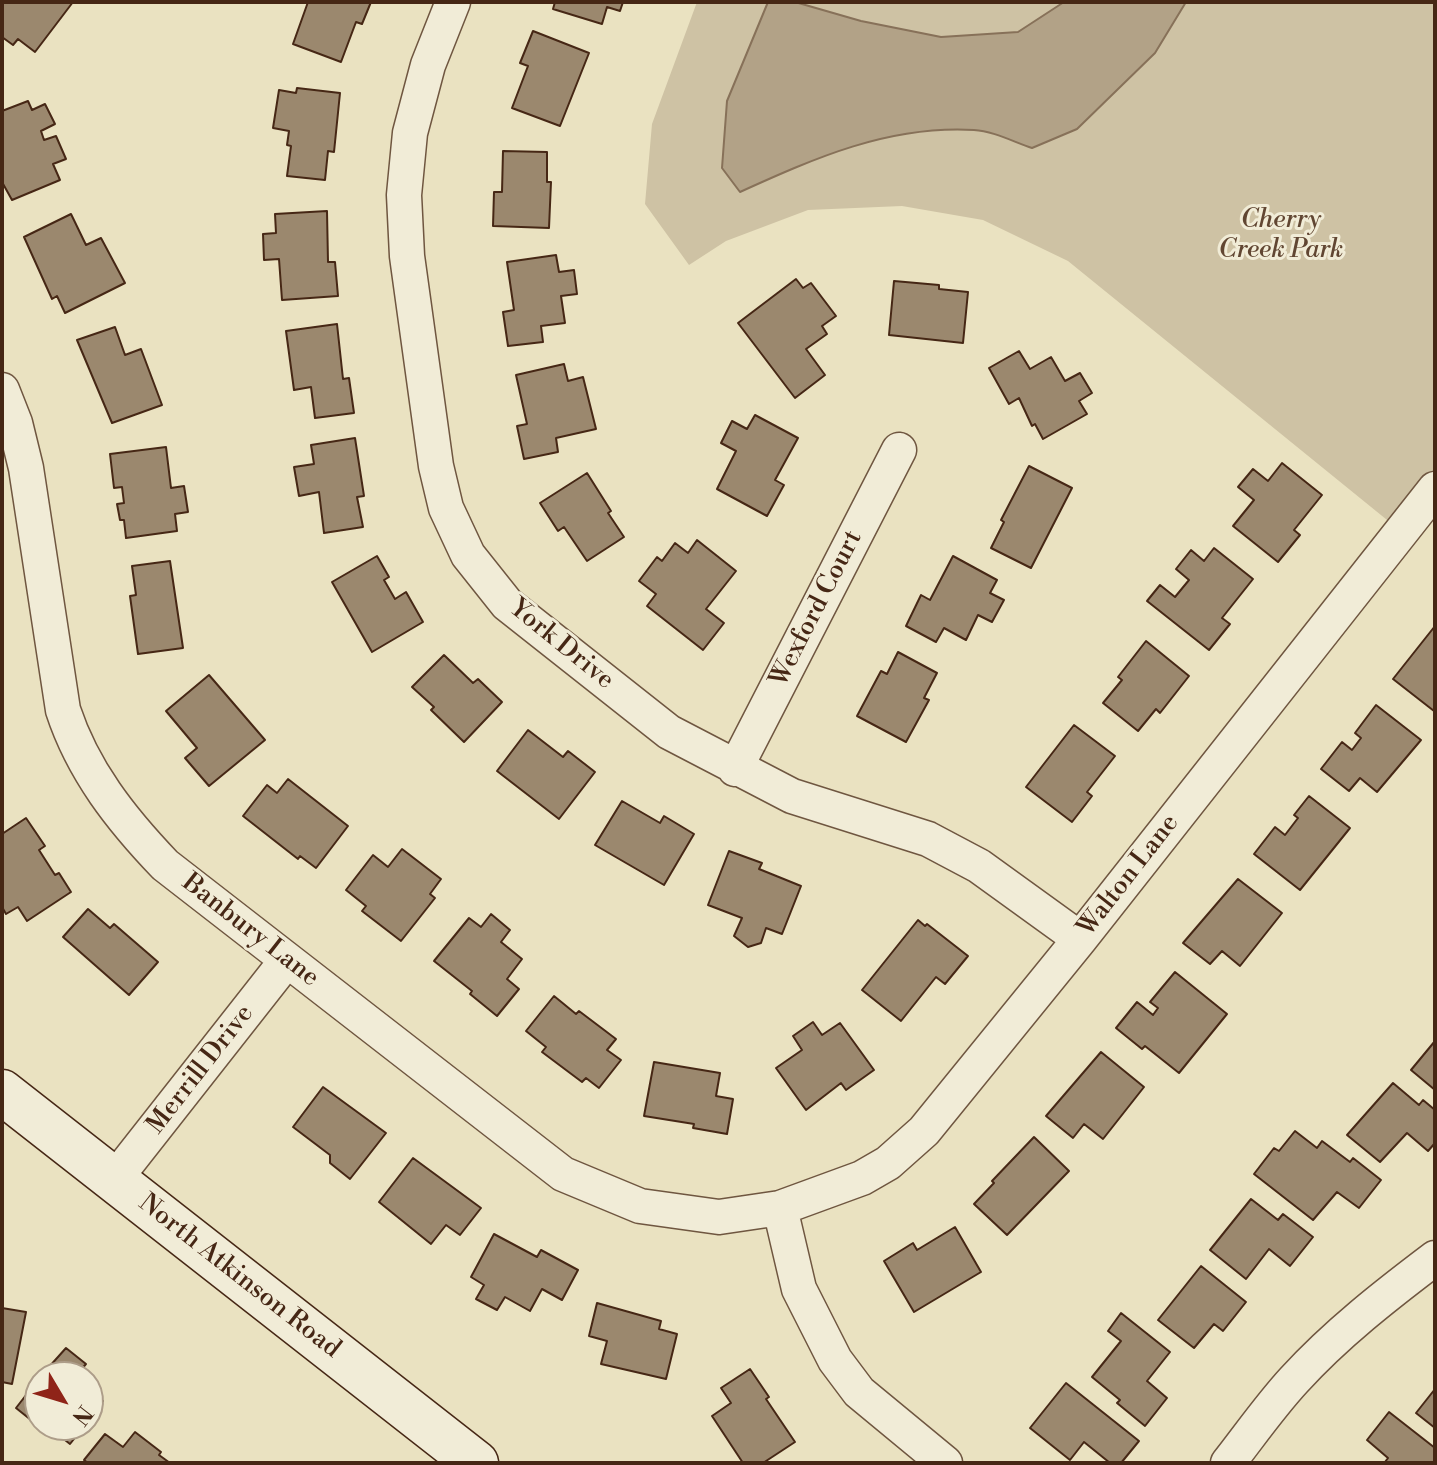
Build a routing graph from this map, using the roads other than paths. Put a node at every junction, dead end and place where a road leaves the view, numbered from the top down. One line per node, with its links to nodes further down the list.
1 (453, 2): 5 (street, York Drive)
2 (2, 390): 7 (street, Banbury Lane)
3 (899, 450): 5 (street, Wexford Court)
4 (1435, 489): 6 (street, Walton Lane)
5 (735, 769): 6 (street, York Drive)
6 (1080, 939): 10 (street, Walton Lane)
7 (287, 960): 9 (street, Merrill Drive); 10 (street, Banbury Lane)
8 (2, 1092): 9 (main road, North Atkinson Road)
9 (114, 1180): 12 (main road, North Atkinson Road)
10 (780, 1208): 13 (street)
11 (1435, 1258): 14 (street)
12 (476, 1463)
13 (945, 1463)
14 (1228, 1463)

